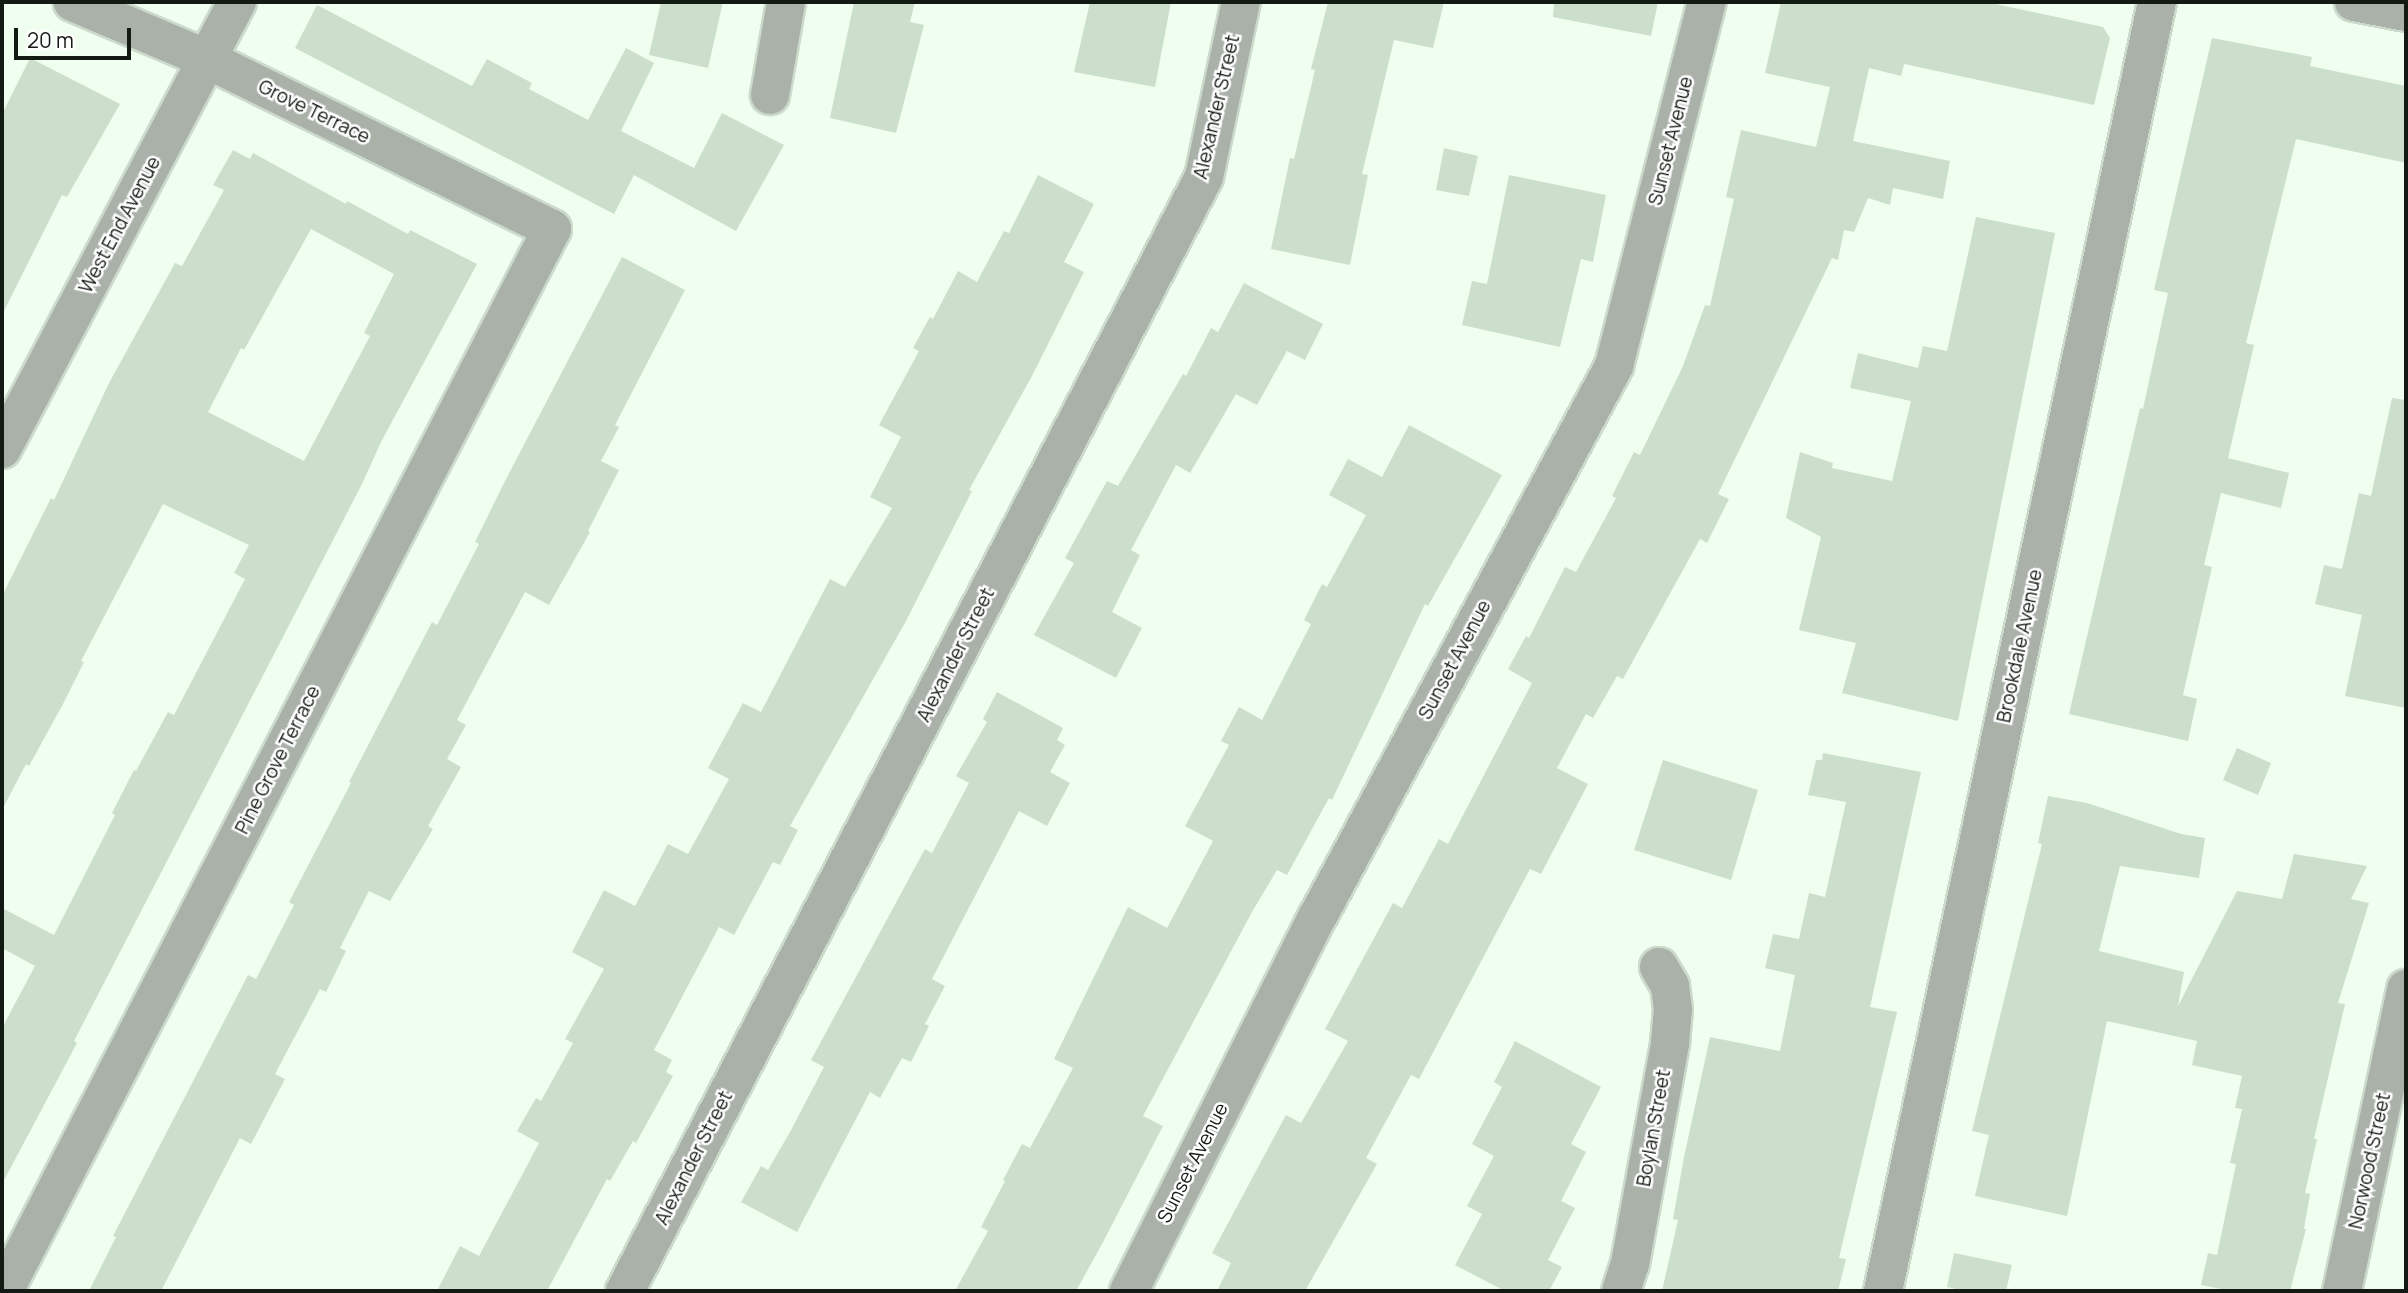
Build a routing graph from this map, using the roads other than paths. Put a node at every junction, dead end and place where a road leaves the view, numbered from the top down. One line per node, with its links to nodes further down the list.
1 (73, 2): 9 (street, Grove Terrace)
2 (237, 2): 9 (street, West End Avenue)
3 (786, 2): 10 (street)
4 (1241, 2): 16 (street, Alexander Street)
5 (1707, 2): 17 (street, Sunset Avenue)
6 (2157, 2): 19 (street, Brookdale Avenue)
7 (2354, 2): 8 (street)
8 (2406, 12)
9 (207, 59): 11 (street, Grove Terrace); 12 (street, West End Avenue)
10 (770, 95)
11 (552, 229): 15 (street, Pine Grove Terrace)
12 (2, 449)
13 (1659, 967): 18 (street, Boylan Street)
14 (2406, 989): 20 (street, Norwood Street)
15 (4, 1291)
16 (625, 1291)
17 (1129, 1291)
18 (1620, 1291)
19 (1884, 1291)
20 (2342, 1291)

